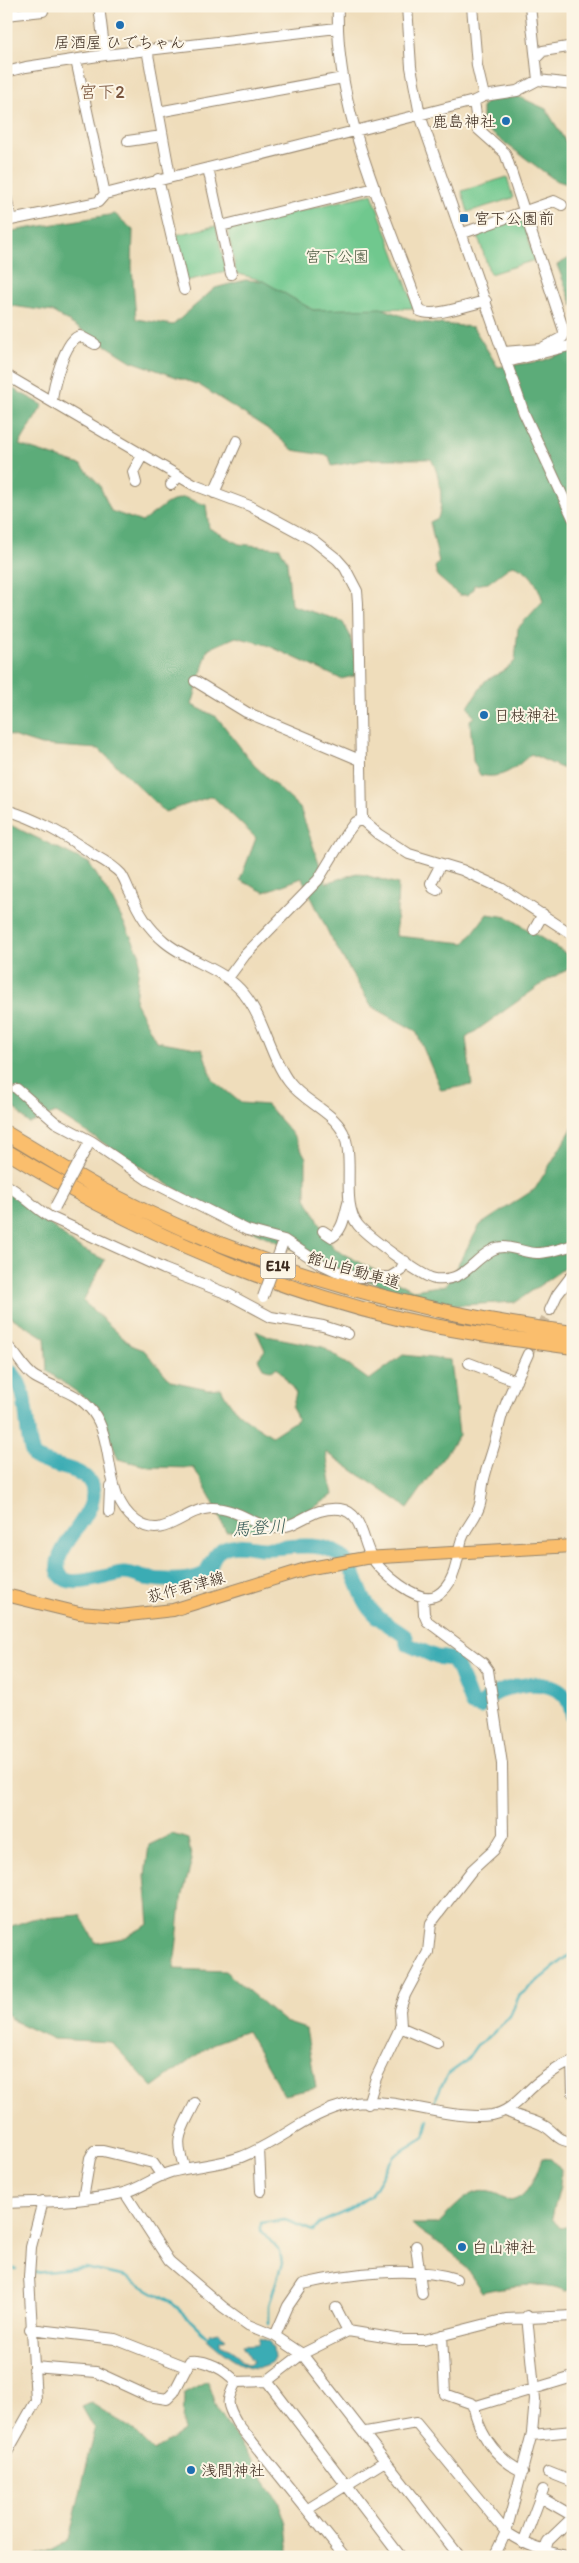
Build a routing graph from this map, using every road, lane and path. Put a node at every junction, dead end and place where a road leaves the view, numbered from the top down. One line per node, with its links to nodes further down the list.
1 (99, 6): 11 (street)
2 (338, 6): 8 (street)
3 (407, 6): 21 (street)
4 (472, 6): 18 (street)
5 (530, 6): 12 (street)
6 (43, 11): 7 (street)
7 (6, 15)
8 (337, 28): 10 (street); 15 (street)
9 (568, 47): 12 (street)
10 (147, 49): 11 (street); 20 (street)
11 (105, 55): 13 (street)
12 (536, 58): 16 (street)
13 (76, 60): 14 (street); 29 (street)
14 (6, 72)
15 (344, 78): 20 (street); 22 (street)
16 (538, 80): 17 (street); 18 (street)
17 (573, 84)
18 (484, 96): 19 (street)
19 (474, 101): 21 (street); 32 (street)
20 (158, 112): 23 (street)
21 (420, 115): 22 (street); 35 (street)
22 (354, 130): 25 (street); 28 (street)
23 (162, 136): 24 (street); 26 (street)
24 (128, 141)
25 (208, 168): 26 (street); 34 (street)
26 (170, 176): 27 (street)
27 (158, 179): 29 (street); 37 (street)
28 (375, 188): 34 (street); 38 (street)
29 (105, 194): 33 (street)
30 (6, 196): 33 (street)
31 (562, 204): 32 (street)
32 (524, 213): 35 (street); 41 (street)
33 (9, 221)
34 (221, 226): 36 (street)
35 (463, 233): 38 (street)
36 (231, 274)
37 (184, 290)
38 (486, 301): 41 (street)
39 (95, 344): 44 (street)
40 (573, 345): 42 (street)
41 (504, 352): 42 (street)
42 (507, 362): 51 (street)
43 (6, 376): 44 (street)
44 (52, 401): 46 (street)
45 (237, 441): 50 (street)
46 (142, 456): 47 (street); 48 (street)
47 (178, 476): 49 (street); 50 (street)
48 (136, 482)
49 (171, 485)
50 (214, 493): 53 (street)
51 (573, 518)
52 (196, 681): 53 (street)
53 (360, 760): 55 (street)
54 (6, 810): 61 (street)
55 (362, 820): 56 (street); 61 (street)
56 (441, 864): 57 (street); 58 (street)
57 (437, 890)
58 (543, 914): 59 (street); 60 (street)
59 (534, 930)
60 (573, 935)
61 (228, 978): 67 (street)
62 (17, 1089): 64 (street)
63 (6, 1133): 76 (highway, 館山自動車道 / E14)
64 (89, 1144): 68 (street, bridge); 70 (street)
65 (6, 1151): 79 (highway, 館山自動車道 / E14)
66 (6, 1185): 68 (street)
67 (350, 1196): 69 (street); 72 (street)
68 (50, 1217): 75 (street)
69 (323, 1231)
70 (283, 1242): 72 (street); 75 (street, bridge)
71 (573, 1245): 72 (street)
72 (405, 1261)
73 (573, 1274): 74 (street)
74 (550, 1310)
75 (258, 1312): 77 (street)
76 (573, 1333)
77 (348, 1334)
78 (6, 1345): 83 (street)
79 (573, 1347)
80 (528, 1354): 82 (street)
81 (469, 1363): 82 (street)
82 (516, 1381): 86 (street)
83 (114, 1483): 84 (street); 87 (street)
84 (109, 1512)
85 (573, 1546): 86 (main road)
86 (460, 1552): 87 (main road); 89 (street)
87 (368, 1557): 88 (main road, 荻作君津線); 89 (street)
88 (6, 1595)
89 (423, 1597): 90 (street)
90 (400, 2027): 91 (street); 95 (street)
91 (437, 2043)
92 (572, 2061): 93 (street); 96 (street)
93 (573, 2093)
94 (195, 2103): 99 (street)
95 (368, 2104): 96 (street); 98 (street)
96 (506, 2110): 97 (street)
97 (573, 2142)
98 (259, 2150): 99 (street); 101 (street)
99 (185, 2170): 100 (street)
100 (162, 2176): 102 (street); 103 (street)
101 (261, 2192)
102 (125, 2193): 103 (street); 116 (street)
103 (83, 2199): 104 (street)
104 (43, 2201): 105 (street); 113 (street)
105 (6, 2203)
106 (416, 2246): 107 (street)
107 (420, 2271): 108 (street); 109 (street); 116 (street)
108 (456, 2279)
109 (422, 2294)
110 (336, 2308): 114 (street)
111 (527, 2316): 112 (street); 115 (street); 123 (street)
112 (573, 2316)
113 (30, 2328): 118 (street); 119 (street)
114 (348, 2331): 115 (street); 117 (street)
115 (442, 2335): 124 (street)
116 (275, 2336): 117 (street)
117 (302, 2354): 121 (street); 126 (street)
118 (34, 2367): 119 (street); 128 (street)
119 (186, 2367): 122 (street)
120 (573, 2377): 123 (street)
121 (267, 2381): 122 (street); 133 (street)
122 (236, 2382): 134 (street)
123 (534, 2389): 124 (street); 127 (street)
124 (473, 2407): 130 (street)
125 (573, 2431): 127 (street)
126 (366, 2432): 129 (street); 136 (street)
127 (532, 2435): 130 (street)
128 (6, 2454)
129 (385, 2461): 133 (street); 141 (street)
130 (523, 2472): 136 (street)
131 (548, 2472): 132 (street)
132 (573, 2482)
133 (346, 2484): 134 (street); 140 (street)
134 (308, 2509): 139 (street)
135 (573, 2517): 137 (street); 138 (street)
136 (506, 2532): 137 (street); 142 (street)
137 (523, 2543): 138 (street)
138 (544, 2554): 143 (street)
139 (345, 2557)
140 (402, 2557)
141 (460, 2557)
142 (494, 2557)
143 (571, 2557)

